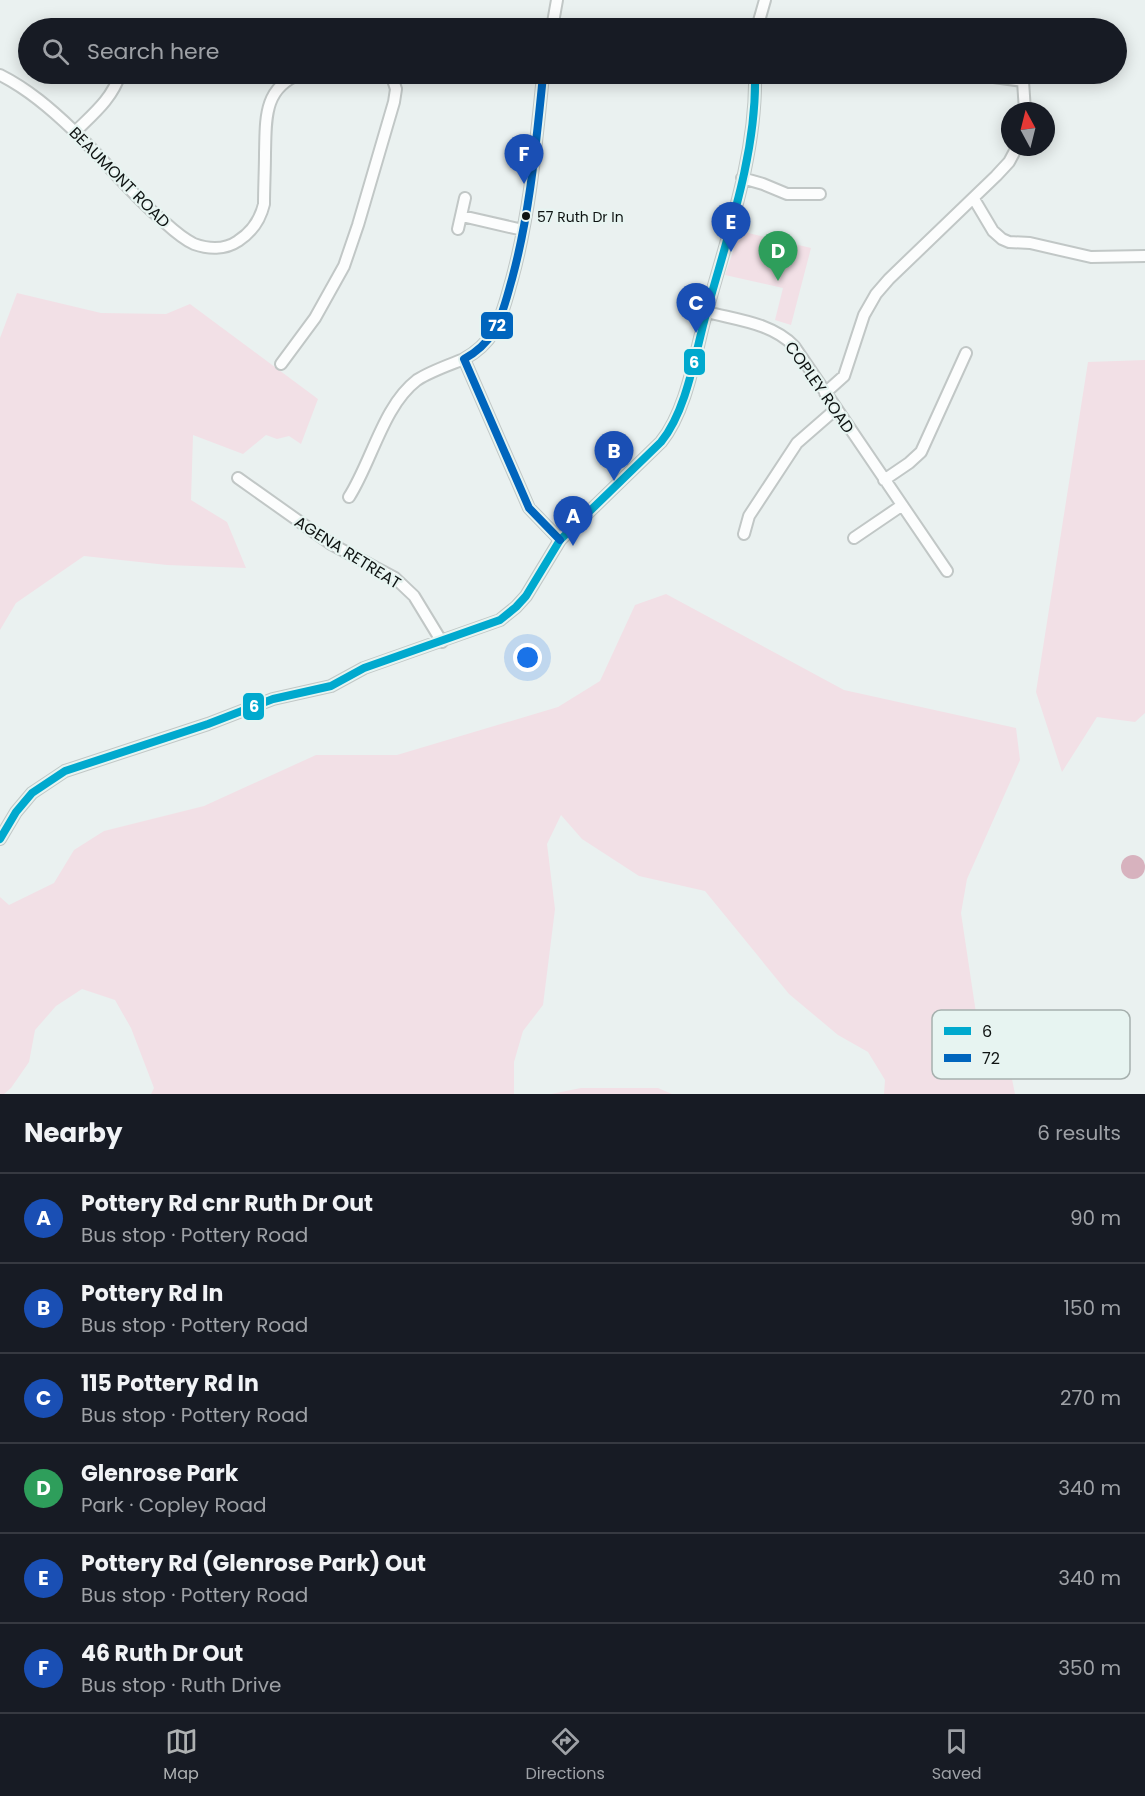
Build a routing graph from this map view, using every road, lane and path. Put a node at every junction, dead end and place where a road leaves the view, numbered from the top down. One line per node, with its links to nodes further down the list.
1 (556, 0): 3 (street)
2 (765, 0): 4 (street)
3 (553, 18)
4 (760, 18)
5 (0, 75): 13 (street, BEAUMONT ROAD)
6 (116, 84): 13 (street)
7 (282, 84): 13 (street, BEAUMONT ROAD)
8 (395, 84): 26 (street)
9 (543, 84): 21 (street)
10 (755, 84): 15 (street)
11 (1023, 84): 12 (street)
12 (1024, 102)
13 (75, 132)
14 (1012, 156): 18 (street)
15 (742, 178): 16 (street); 23 (street)
16 (820, 194)
17 (465, 198): 19 (street)
18 (974, 199): 22 (street); 27 (street)
19 (462, 216): 20 (street); 21 (street)
20 (458, 230)
21 (523, 230): 25 (street)
22 (1145, 256)
23 (707, 312): 27 (street, COPLEY ROAD); 35 (street)
24 (966, 353): 30 (street)
25 (464, 359): 31 (street); 35 (street)
26 (281, 364)
27 (825, 393): 28 (street, COPLEY ROAD)
28 (836, 409): 30 (street, COPLEY ROAD); 33 (street)
29 (238, 478): 37 (street, AGENA RETREAT)
30 (884, 480): 32 (street, COPLEY ROAD)
31 (349, 497)
32 (901, 506): 34 (street); 36 (street, COPLEY ROAD)
33 (744, 534)
34 (854, 538)
35 (560, 540): 37 (street)
36 (947, 571)
37 (442, 642): 38 (street)
38 (0, 839)

